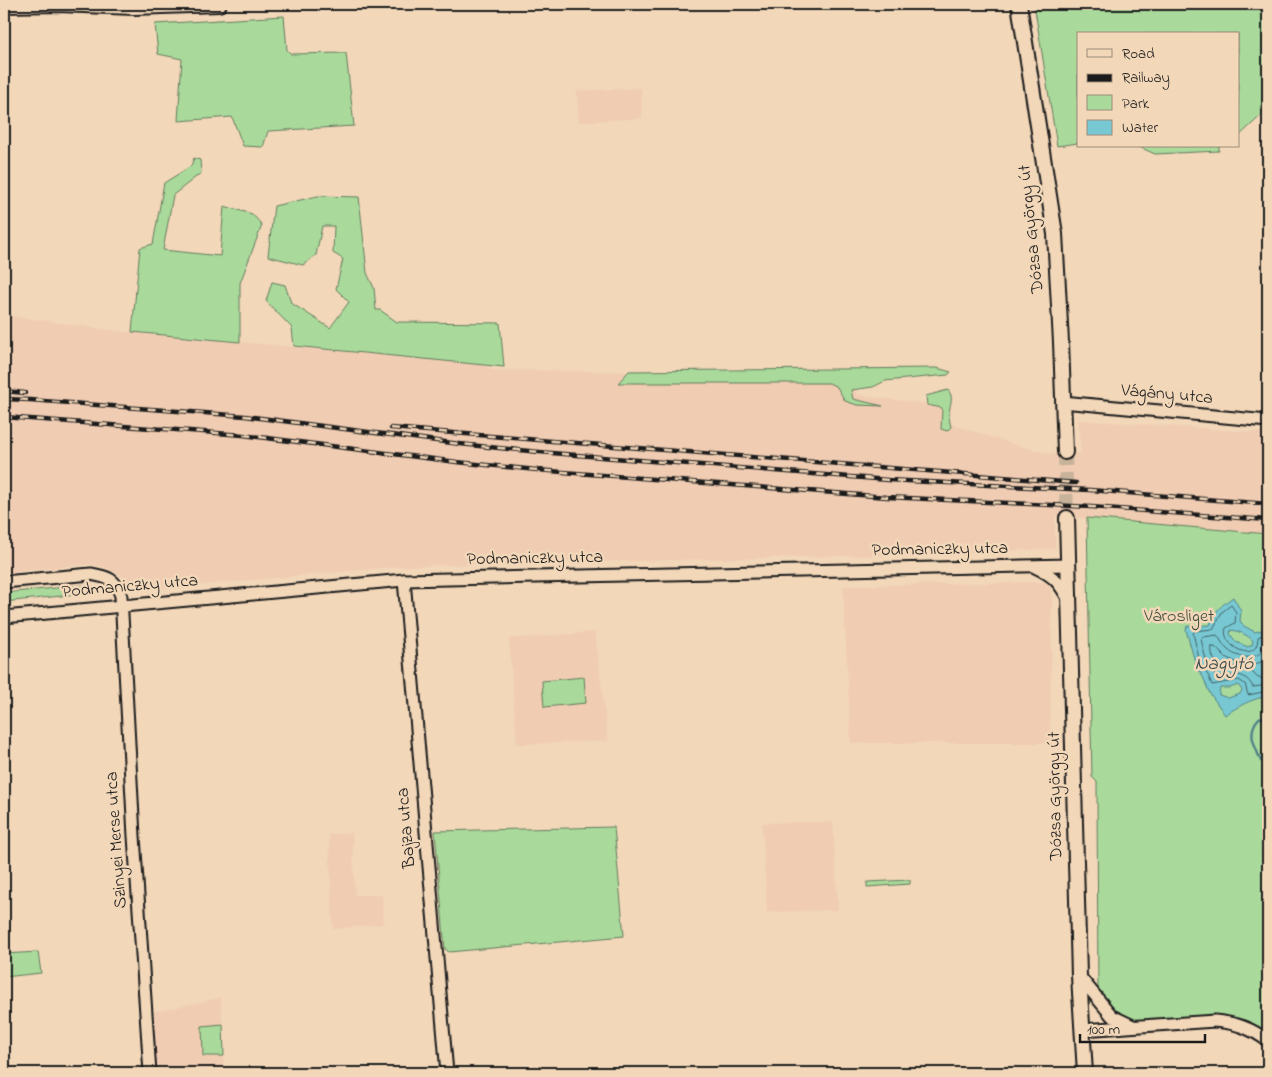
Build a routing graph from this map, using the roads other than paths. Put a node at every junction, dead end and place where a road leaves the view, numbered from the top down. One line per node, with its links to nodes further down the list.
1 (58, 4): 4 (main road); 5 (main road)
2 (219, 4): 5 (main road)
3 (1019, 4): 6 (main road, Dózsa György út)
4 (4, 5)
5 (144, 5)
6 (1062, 402): 7 (street, Vágány utca); 8 (main road, Dózsa György út)
7 (1268, 421)
8 (1065, 452)
9 (1067, 518): 10 (main road, Dózsa György út)
10 (1069, 565): 11 (street, Podmaniczky utca); 14 (main road, Dózsa György út)
11 (1034, 566): 12 (street, Podmaniczky utca); 14 (street)
12 (404, 580): 15 (street, Podmaniczky utca); 22 (street, Bajza utca)
13 (4, 582): 15 (street, Szinyei Merse utca)
14 (1070, 602): 17 (main road, Dózsa György út)
15 (121, 605): 16 (street, Podmaniczky utca); 21 (street, Szinyei Merse utca)
16 (4, 617)
17 (1079, 976): 18 (street); 19 (main road, Dózsa György út)
18 (1134, 1026): 19 (street); 20 (street)
19 (1082, 1030): 23 (main road, Dózsa György út)
20 (1268, 1041)
21 (150, 1073)
22 (447, 1073)
23 (1085, 1073)

